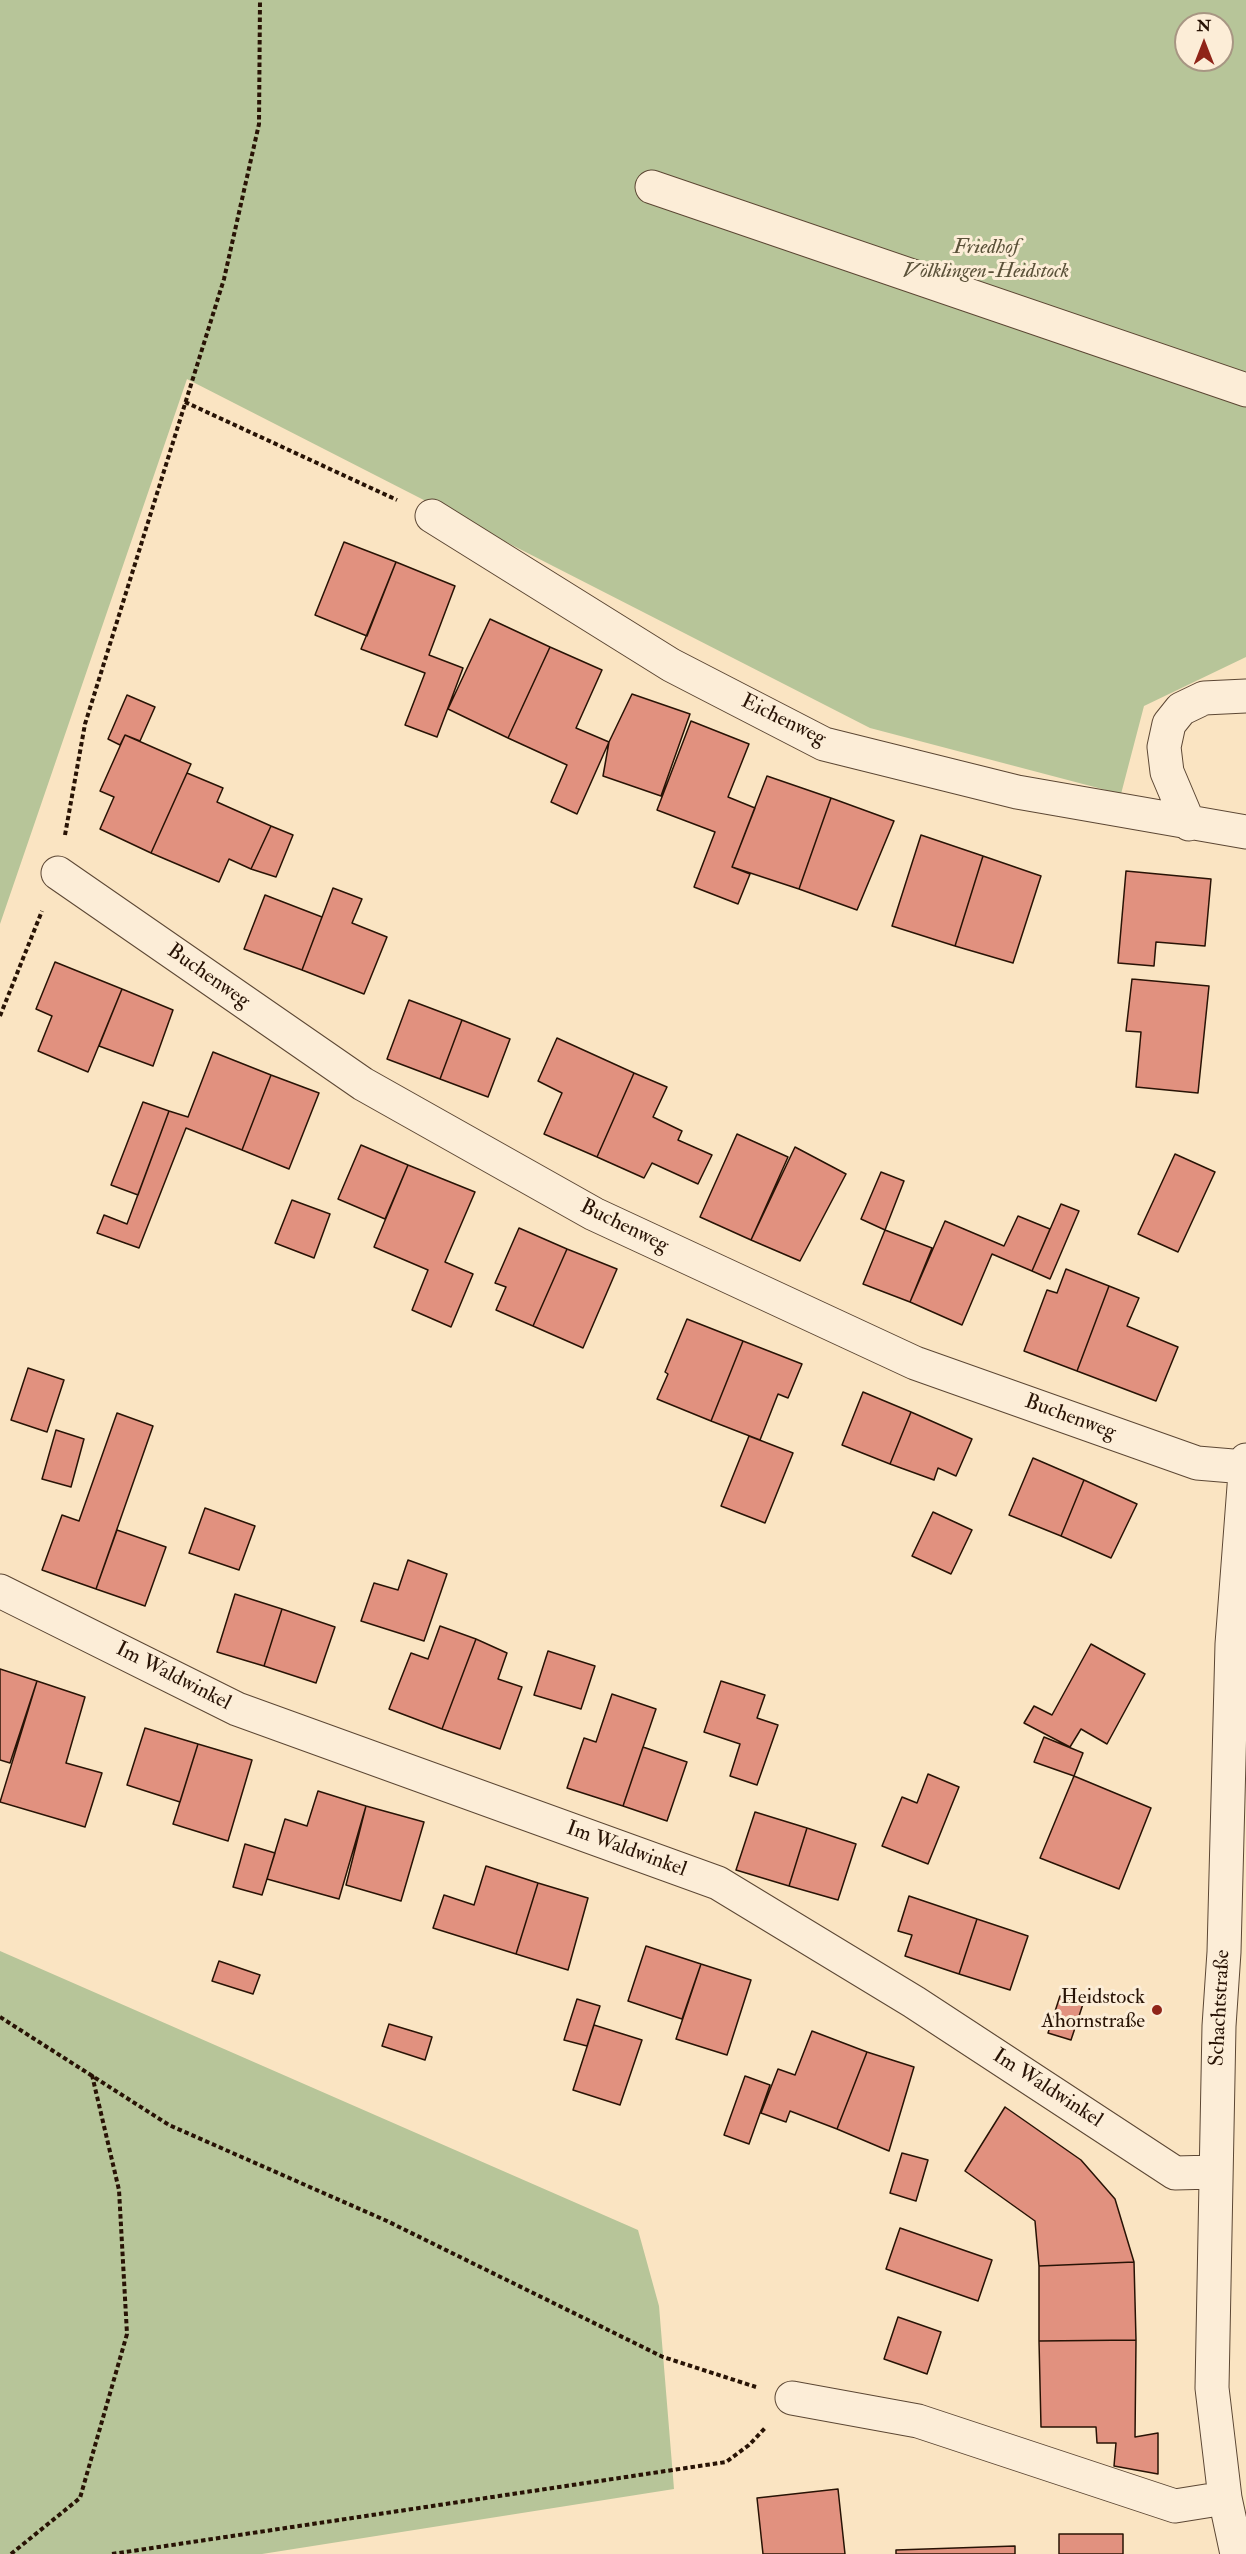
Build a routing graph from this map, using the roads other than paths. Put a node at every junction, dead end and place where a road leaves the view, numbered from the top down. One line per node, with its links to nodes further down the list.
1 (652, 187): 2 (street)
2 (1246, 390)
3 (432, 516): 5 (street, Eichenweg)
4 (1246, 696): 5 (street)
5 (1189, 824): 6 (street, Eichenweg)
6 (1246, 832)
7 (58, 873): 9 (street, Buchenweg)
8 (1246, 1460): 9 (street, Schachtstraße)
9 (1245, 1467): 11 (street, Schachtstraße)
10 (0, 1591): 13 (street, Im Waldwinkel)
11 (1239, 1645): 12 (street, Schachtstraße)
12 (1235, 1953): 13 (street, Schachtstraße)
13 (1215, 2172): 15 (street, Schachtstraße)
14 (792, 2398): 15 (street)
15 (1225, 2498): 16 (street, Schachtstraße)
16 (1237, 2554)

